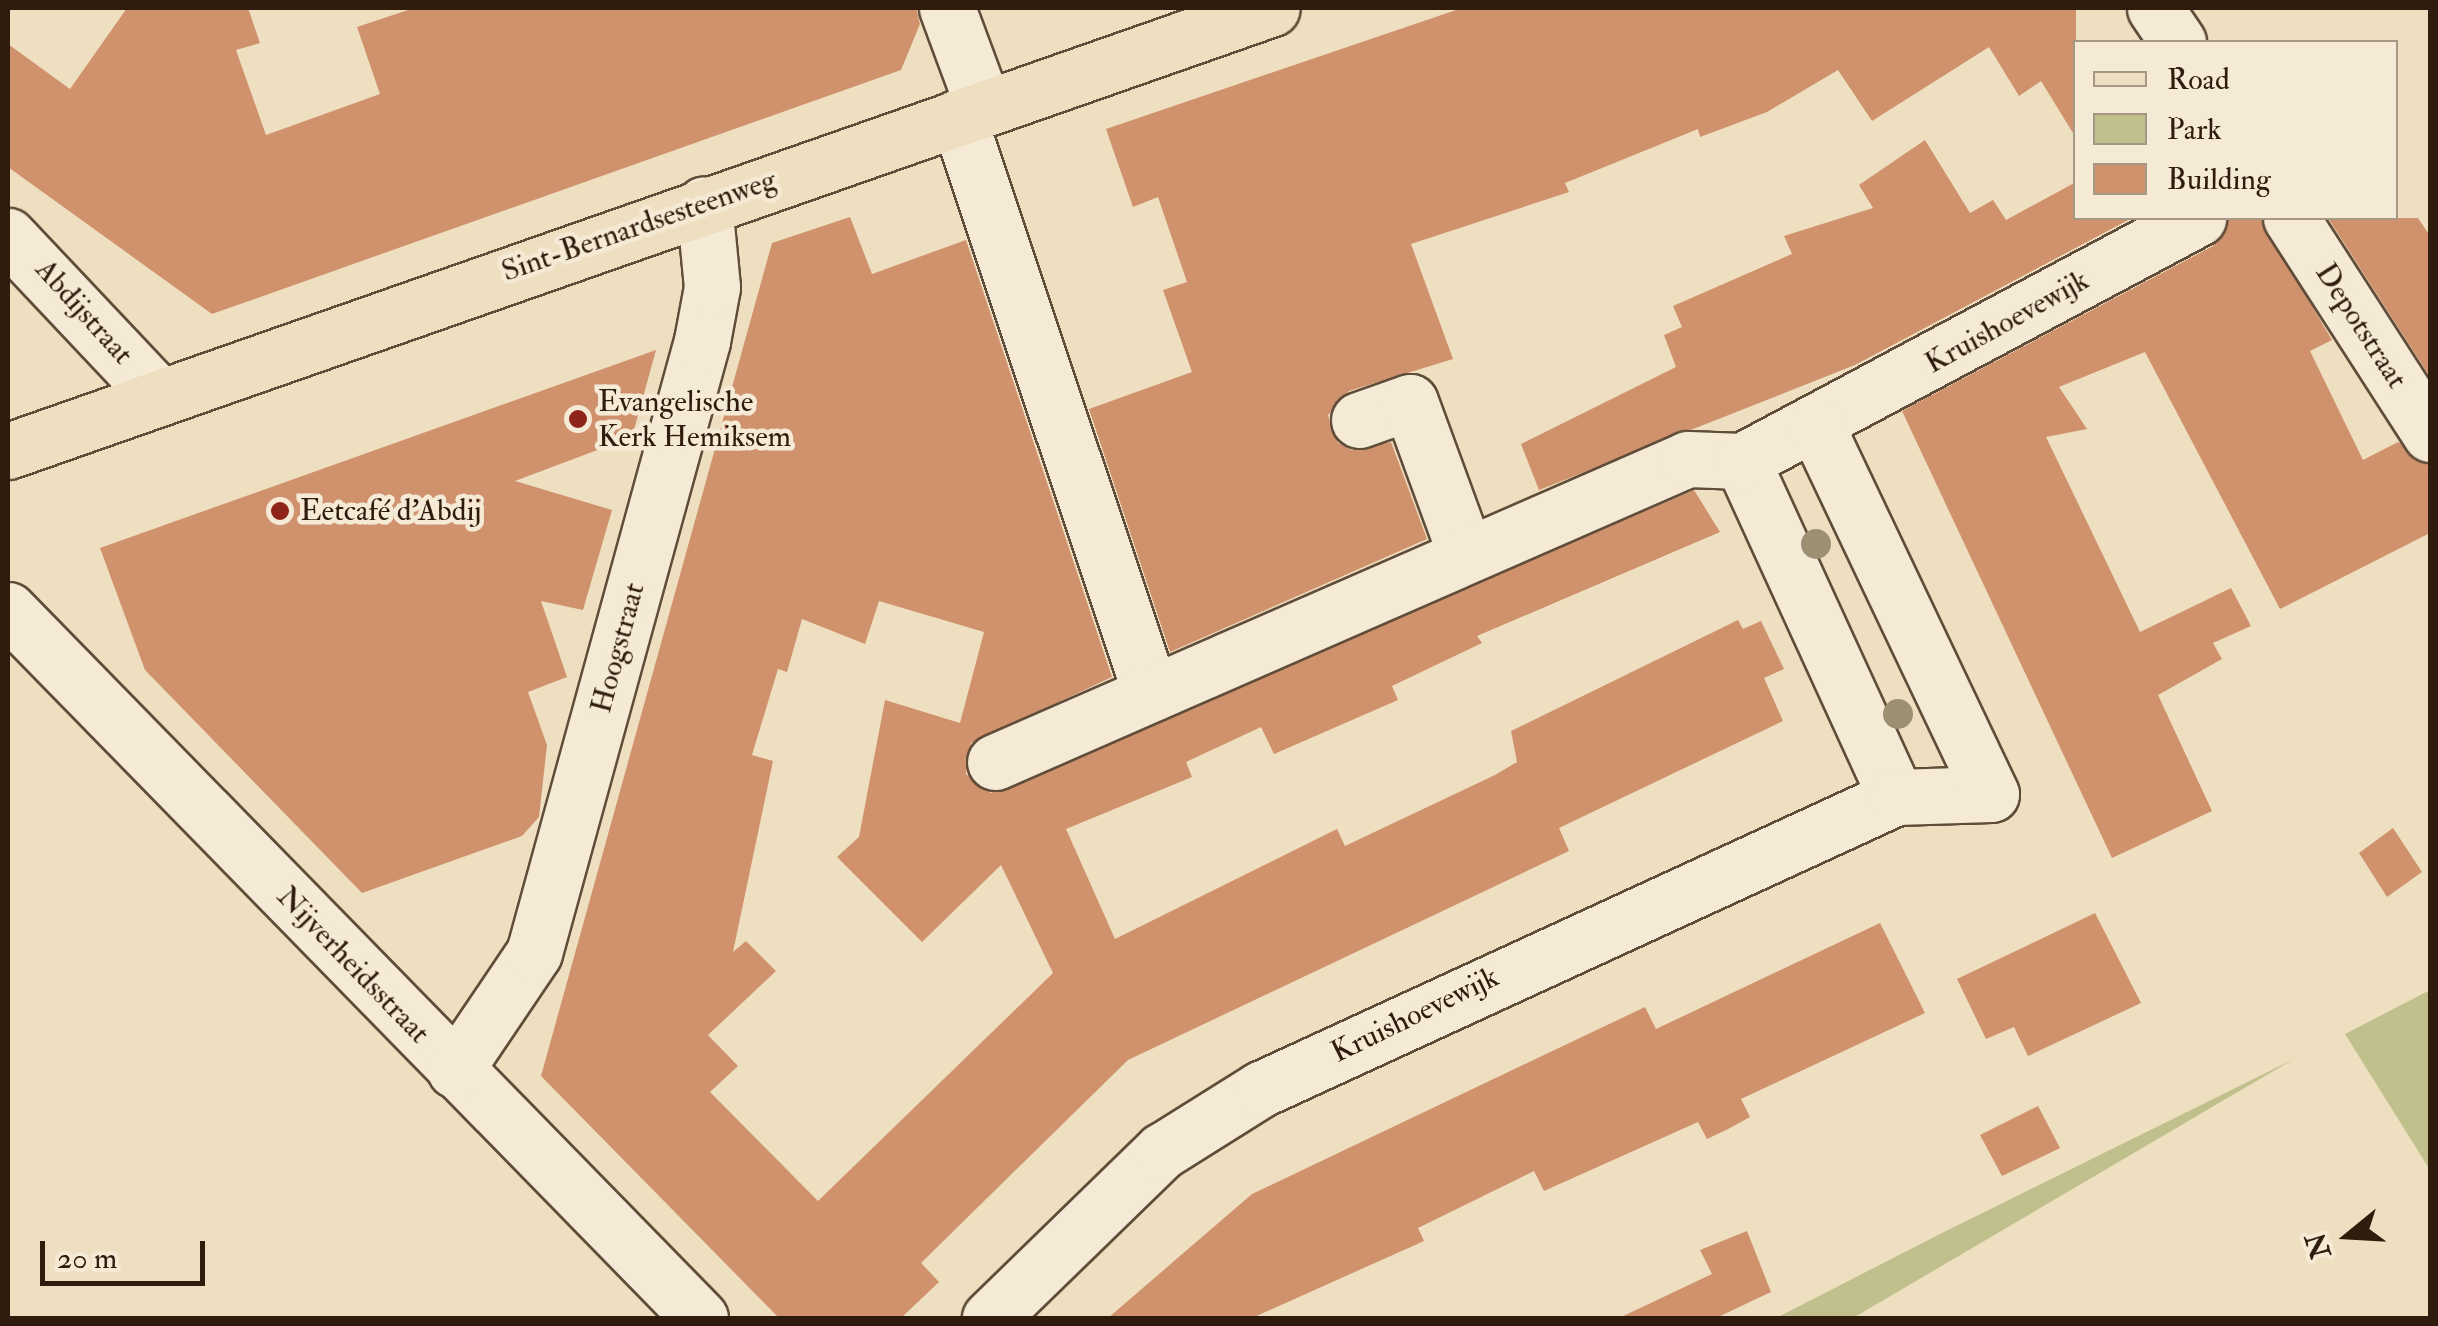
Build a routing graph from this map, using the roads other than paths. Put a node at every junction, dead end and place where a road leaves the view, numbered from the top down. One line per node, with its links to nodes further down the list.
1 (947, 8): 5 (street)
2 (1272, 8): 5 (main road, Sint-Bernardsesteenweg)
3 (2155, 8): 4 (street)
4 (2177, 40)
5 (971, 112): 6 (main road, Sint-Bernardsesteenweg); 18 (street)
6 (704, 204): 10 (main road, Sint-Bernardsesteenweg); 21 (street, Hoogstraat)
7 (2194, 220): 12 (street, Kruishoevewijk)
8 (2292, 220): 13 (street, Depotstraat)
9 (8, 236): 10 (street, Abdijstraat)
10 (156, 393): 14 (main road, Sint-Bernardsesteenweg)
11 (1360, 420): 16 (street)
12 (1816, 426): 15 (street, Kruishoevewijk); 20 (street, Kruishoevewijk)
13 (2430, 434)
14 (8, 451)
15 (1742, 460): 16 (street); 20 (street)
16 (1466, 556): 18 (street)
17 (8, 610): 21 (street, Nijverheidsstraat)
18 (1151, 694): 19 (street)
19 (995, 762)
20 (1896, 797): 23 (street, Kruishoevewijk)
21 (456, 1070): 22 (street, Nijverheidsstraat)
22 (700, 1318)
23 (990, 1318)

